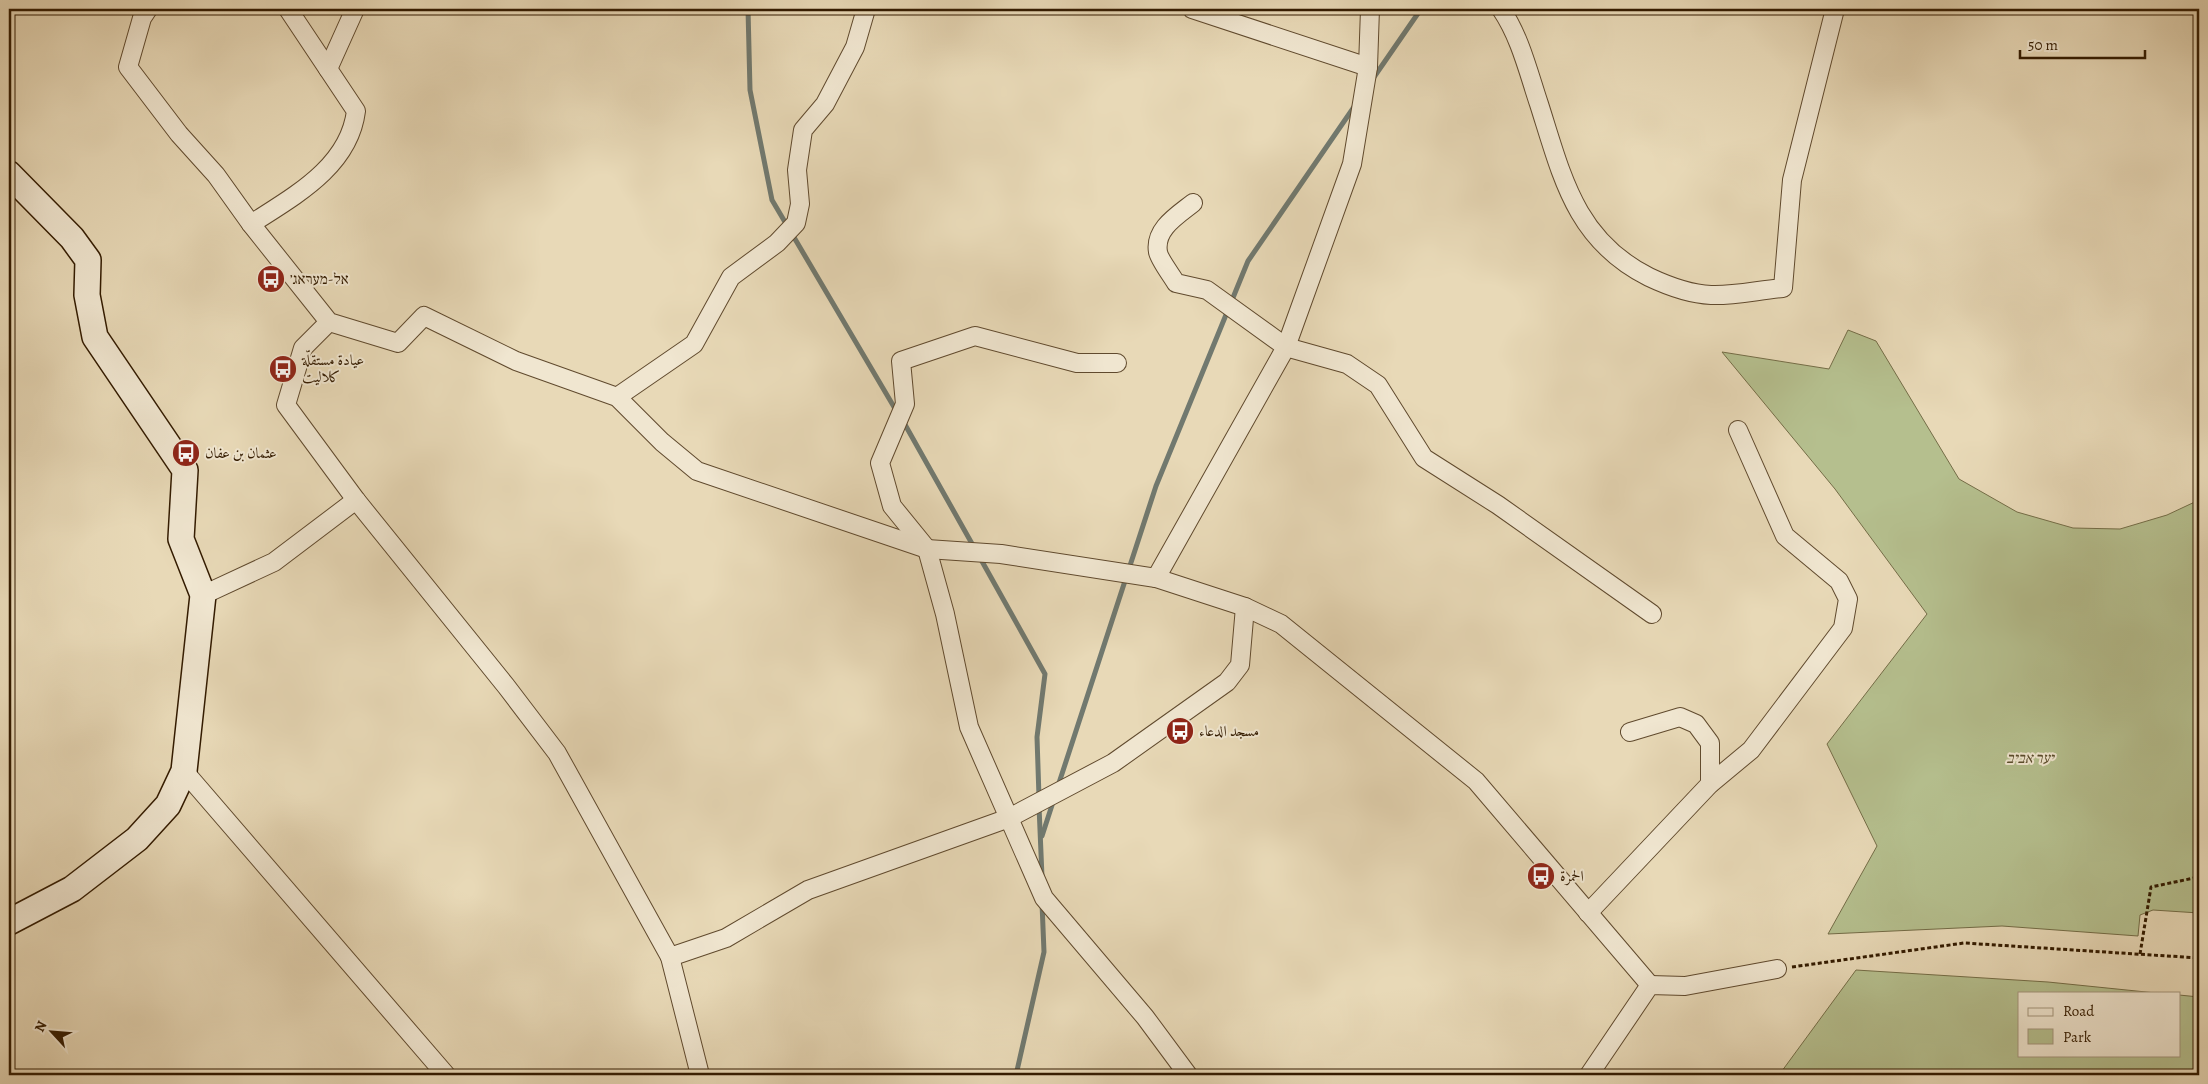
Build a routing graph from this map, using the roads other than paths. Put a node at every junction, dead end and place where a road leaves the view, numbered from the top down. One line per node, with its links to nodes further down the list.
1 (148, 9): 13 (street)
2 (288, 9): 10 (street)
3 (355, 9): 10 (street)
4 (1192, 9): 9 (street)
5 (1370, 9): 9 (street)
6 (1501, 9): 7 (street)
7 (1834, 9)
8 (870, 10): 17 (street)
9 (1368, 67): 15 (street)
10 (328, 69): 13 (street)
11 (10, 177): 22 (street)
12 (1193, 204): 15 (street)
13 (251, 224): 14 (street)
14 (329, 322): 17 (street); 19 (street)
15 (1286, 347): 21 (street); 24 (street)
16 (1117, 363): 20 (street)
17 (617, 397): 20 (street)
18 (1738, 430): 27 (street)
19 (356, 500): 22 (street); 31 (street)
20 (927, 549): 21 (street); 28 (street)
21 (1156, 578): 23 (street)
22 (202, 595): 26 (street)
23 (1245, 607): 28 (street); 29 (street)
24 (1652, 614)
25 (1630, 732): 27 (street)
26 (184, 770): 30 (street); 34 (street)
27 (1710, 784): 29 (street)
28 (1009, 818): 31 (street); 36 (street)
29 (1588, 913): 33 (street)
30 (9, 922)
31 (670, 957): 35 (street)
32 (1777, 969): 33 (street)
33 (1650, 985): 37 (street)
34 (446, 1075)
35 (700, 1075)
36 (1188, 1075)
37 (1589, 1075)

